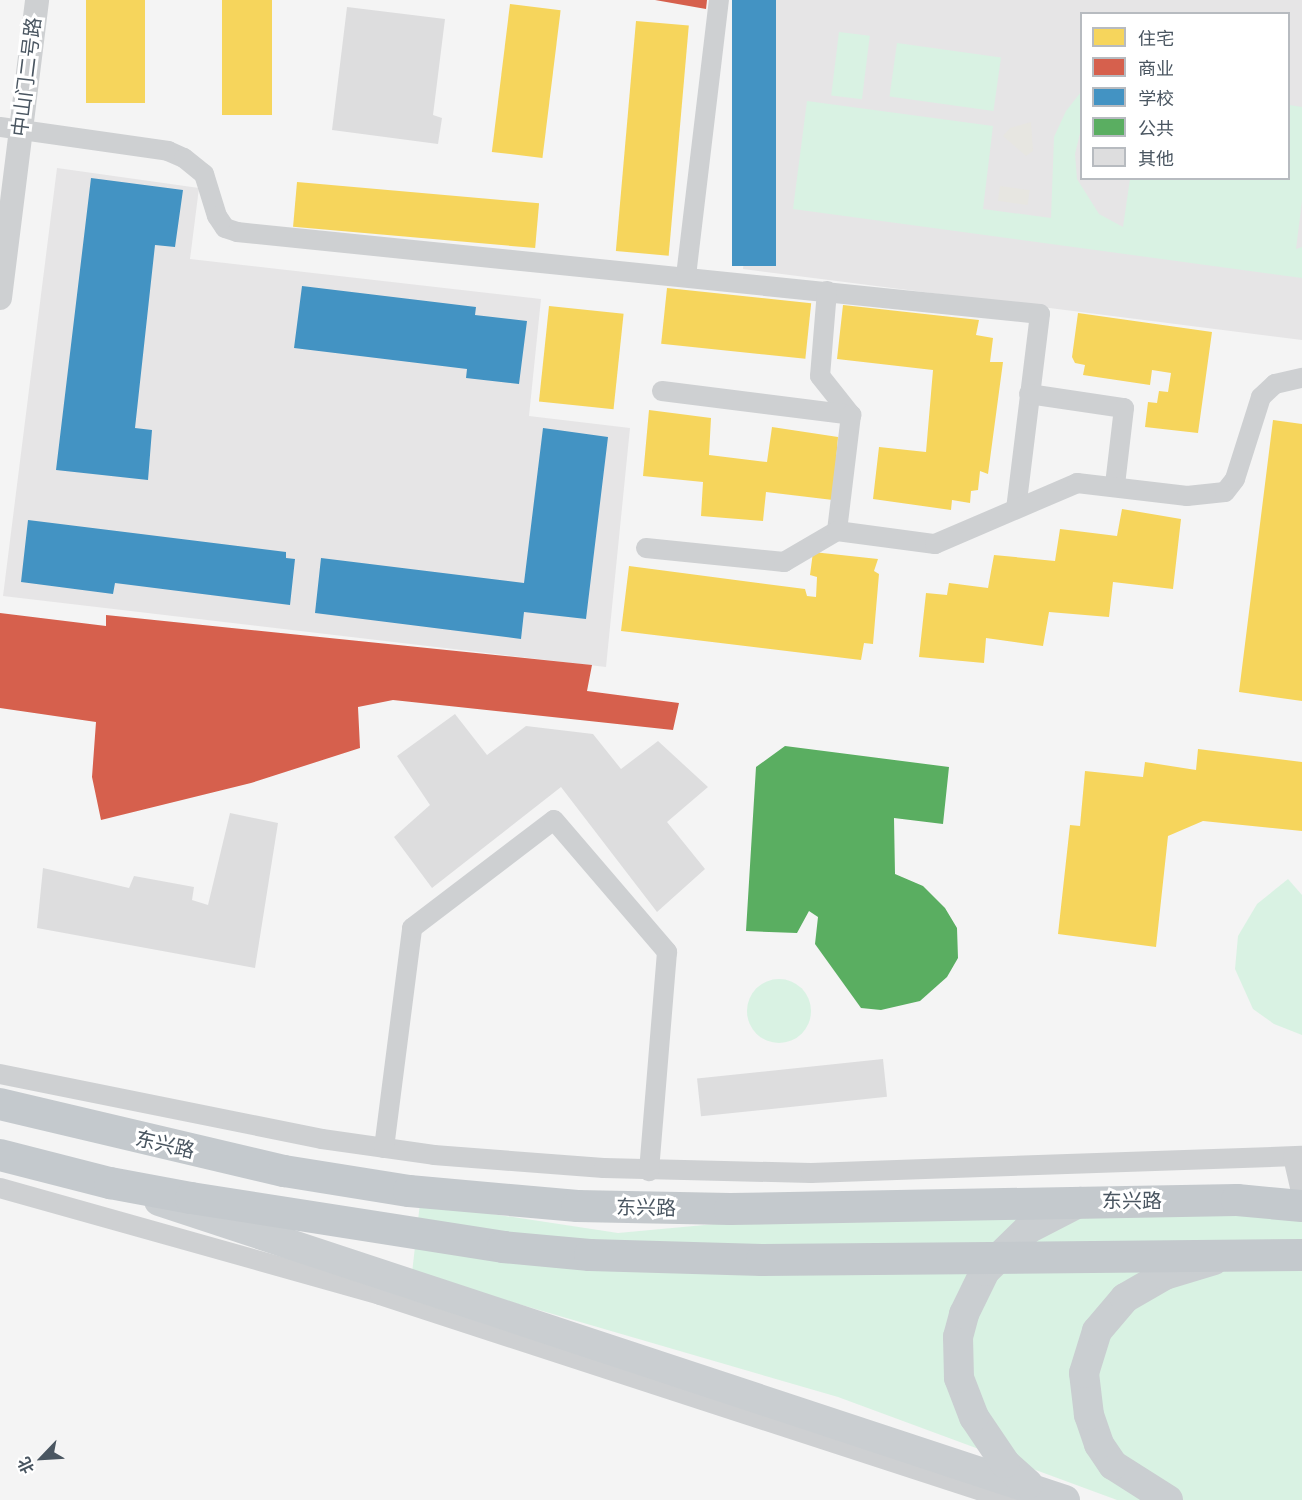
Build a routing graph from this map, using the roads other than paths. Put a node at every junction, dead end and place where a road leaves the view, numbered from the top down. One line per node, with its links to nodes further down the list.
1 (27, 0): 4 (street, 中山门二号路)
2 (37, 0): 4 (street, 中山门二号路)
3 (719, 0): 7 (street)
4 (10, 128): 5 (street, 中山门二号路); 6 (street, 中山门二号路); 7 (street)
5 (0, 203)
6 (3, 241): 9 (street, 中山门二号路)
7 (686, 276): 8 (street)
8 (827, 291): 12 (street); 13 (street)
9 (0, 298)
10 (1302, 378): 14 (street)
11 (662, 391): 13 (street)
12 (1029, 394): 14 (street); 15 (street)
13 (851, 415): 16 (street)
14 (1115, 485): 15 (street)
15 (1016, 508): 16 (street)
16 (837, 531): 17 (street)
17 (646, 548)
18 (0, 1074): 20 (street)
19 (0, 1104): 30 (highway, 东兴路)
20 (384, 1148): 23 (street); 23 (street)
21 (0, 1155): 24 (highway)
22 (1297, 1156): 23 (street); 27 (street)
23 (649, 1171)
24 (110, 1183): 31 (highway); 33 (main road)
25 (0, 1188): 33 (street)
26 (1302, 1190): 28 (main road)
27 (1302, 1196)
28 (1237, 1200): 29 (highway, 东兴路); 30 (highway, 东兴路)
29 (1302, 1206)
30 (1029, 1216): 33 (main road)
31 (1236, 1253): 32 (highway); 35 (main road)
32 (1302, 1255)
33 (1022, 1495): 34 (main road)
34 (1065, 1500)
35 (1168, 1500)

